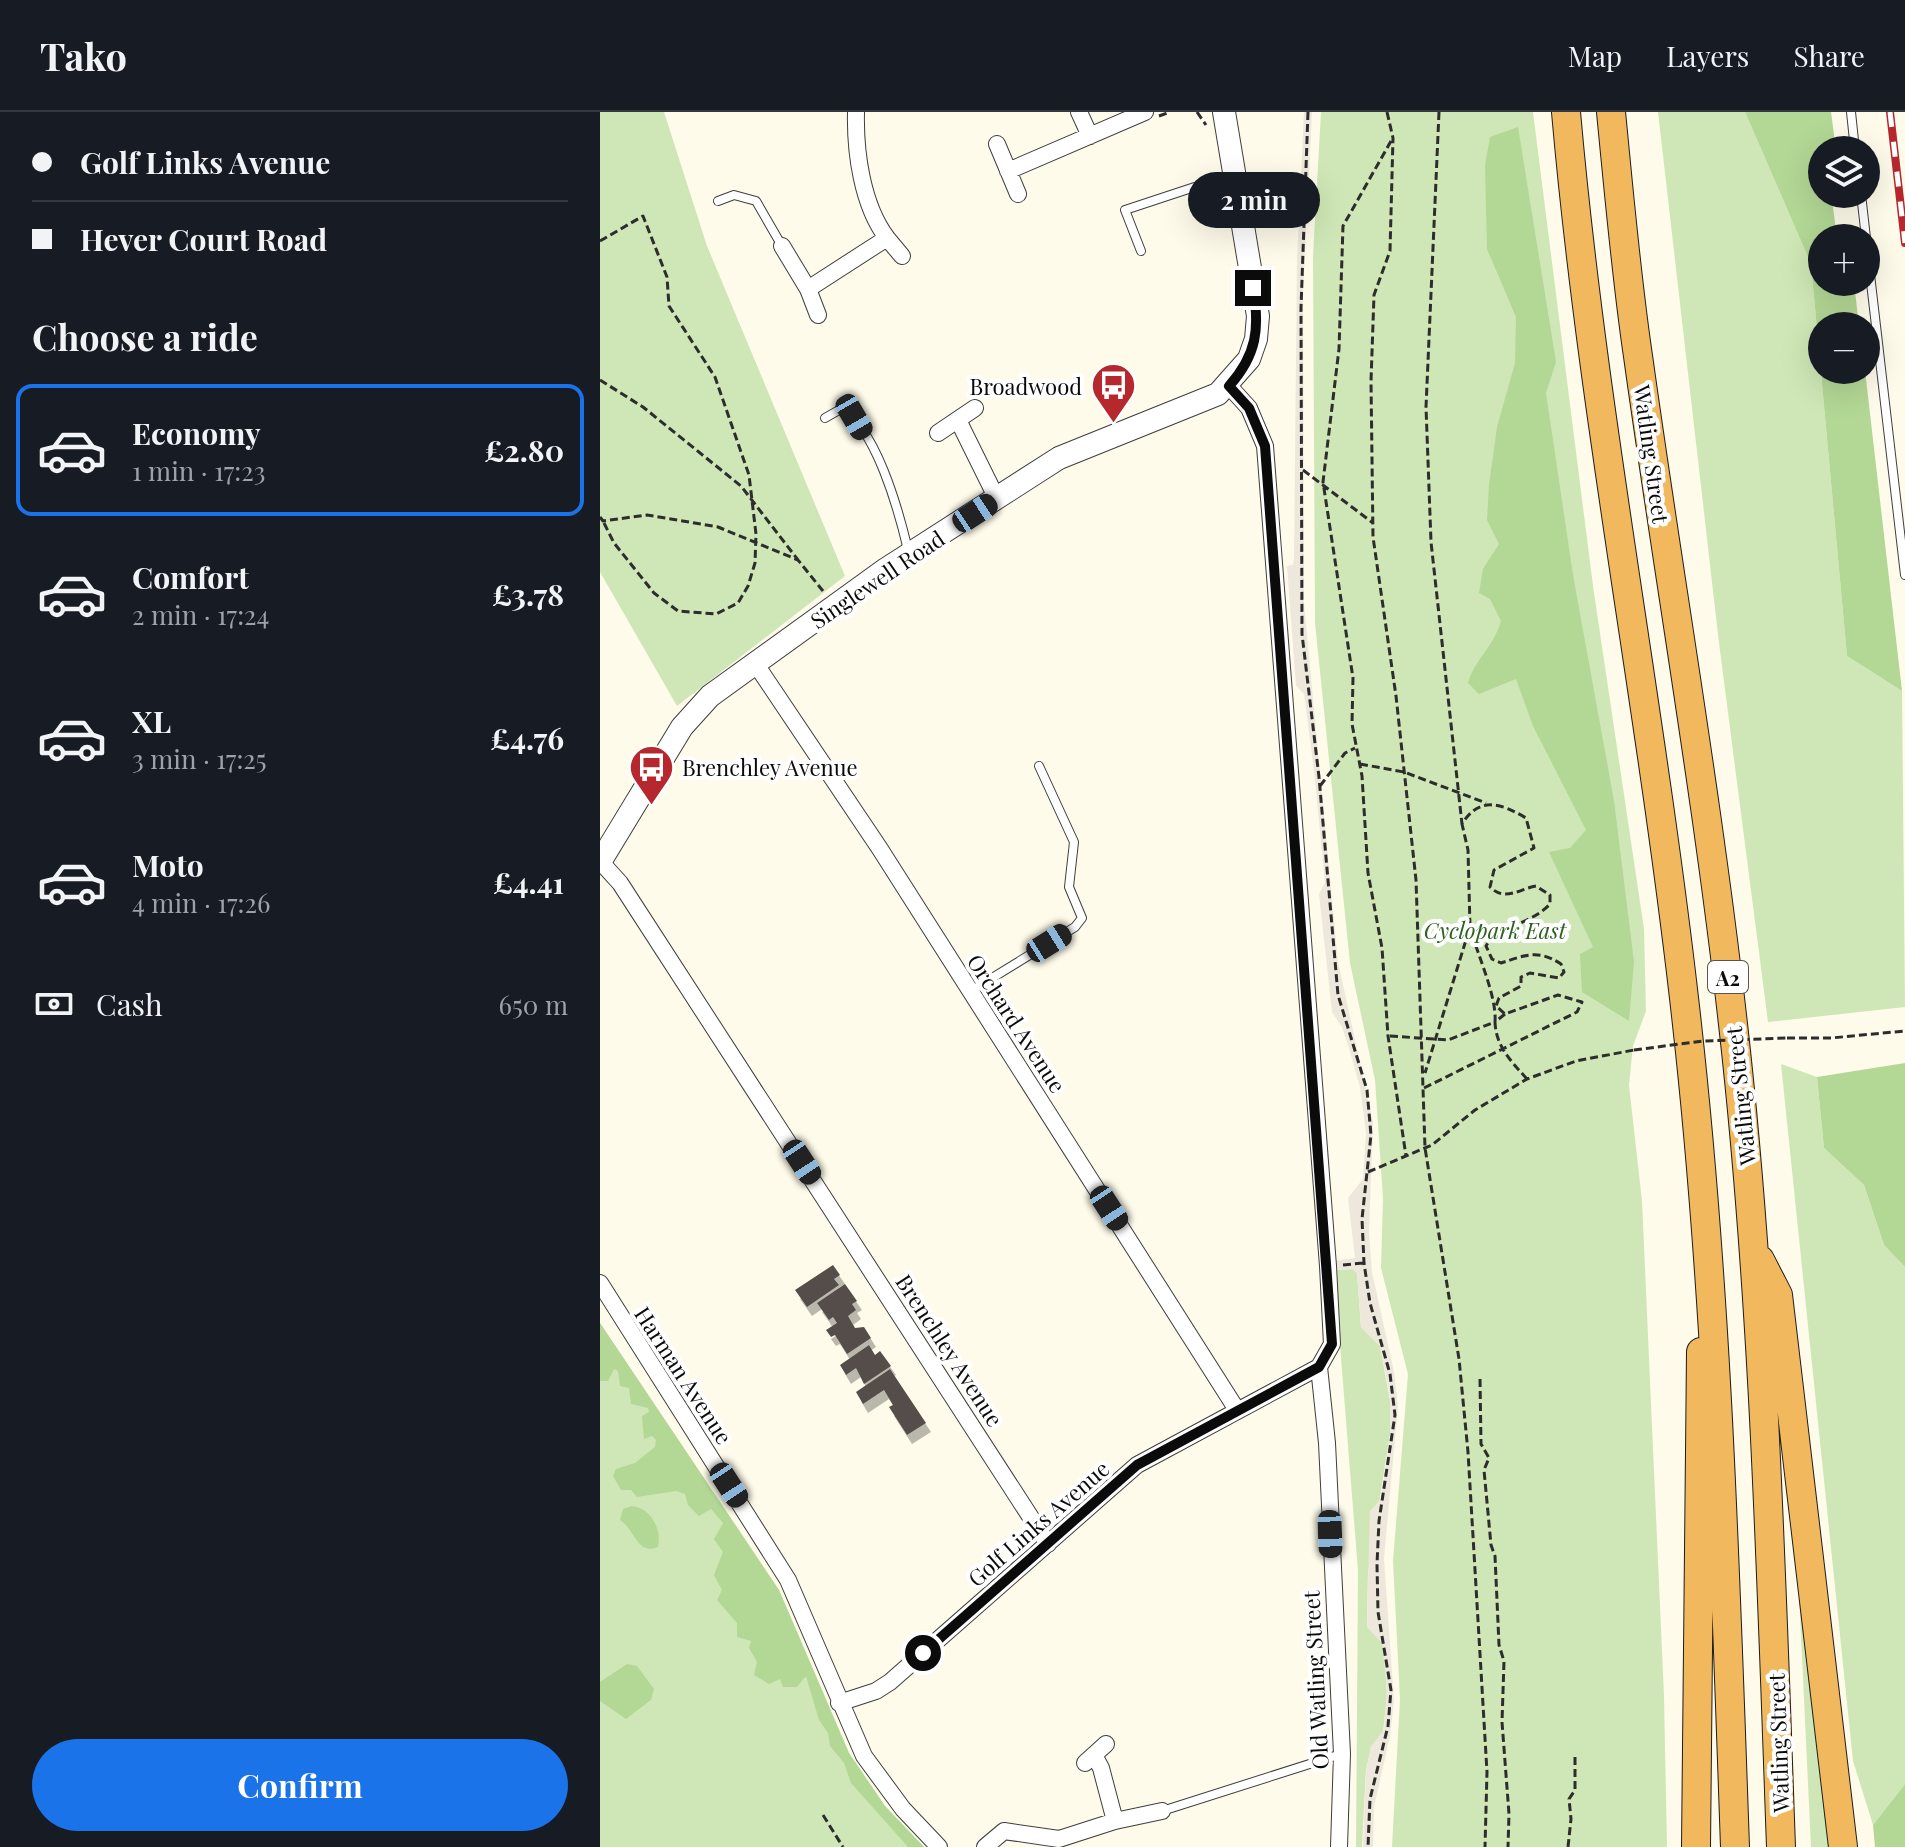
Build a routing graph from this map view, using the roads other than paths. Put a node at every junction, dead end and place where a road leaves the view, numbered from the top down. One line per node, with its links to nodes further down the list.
1 (856, 112): 15 (street)
2 (1079, 112): 8 (street)
3 (1145, 112): 8 (street)
4 (1224, 112): 12 (street)
5 (1566, 112): 34 (highway, Watling Street / A2)
6 (1611, 112): 35 (highway, Watling Street / A2)
7 (1851, 112): 9 (lane)
8 (1090, 136): 11 (street)
9 (1854, 136)
10 (997, 144): 11 (street)
11 (1008, 171): 13 (street)
12 (1234, 174): 17 (lane); 22 (street)
13 (1018, 194)
14 (718, 201): 16 (lane)
15 (887, 238): 18 (street); 19 (street)
16 (782, 246): 19 (street)
17 (1141, 251)
18 (902, 256)
19 (808, 289): 21 (street)
20 (1873, 296): 29 (lane)
21 (818, 315)
22 (1229, 386): 27 (street, Singlewell Road); 37 (street)
23 (975, 408): 25 (street)
24 (825, 418): 28 (lane)
25 (958, 420): 26 (street); 27 (street)
26 (938, 433)
27 (997, 499): 28 (street, Singlewell Road)
28 (909, 555): 30 (street, Singlewell Road)
29 (1905, 575)
30 (755, 663): 32 (street, Singlewell Road); 33 (street, Orchard Avenue)
31 (1039, 766): 33 (lane)
32 (600, 862): 39 (street, Brenchley Avenue)
33 (970, 992): 38 (street, Orchard Avenue)
34 (1708, 1248): 48 (highway); 49 (highway, Watling Street / A2)
35 (1755, 1253): 50 (highway, Watling Street / A2); 51 (highway)
36 (600, 1283): 40 (street, Harman Avenue)
37 (1319, 1367): 38 (street, Golf Links Avenue); 42 (street, Old Watling Street)
38 (1237, 1410): 39 (street, Golf Links Avenue)
39 (1048, 1544): 40 (street, Golf Links Avenue)
40 (839, 1703): 45 (street, Harman Avenue)
41 (1095, 1754): 44 (street)
42 (1342, 1754): 43 (lane); 47 (street, Old Watling Street)
43 (1162, 1811): 44 (street)
44 (1115, 1821): 46 (street)
45 (939, 1847)
46 (985, 1847)
47 (1339, 1847)
48 (1696, 1847)
49 (1735, 1847)
50 (1781, 1847)
51 (1843, 1847)

